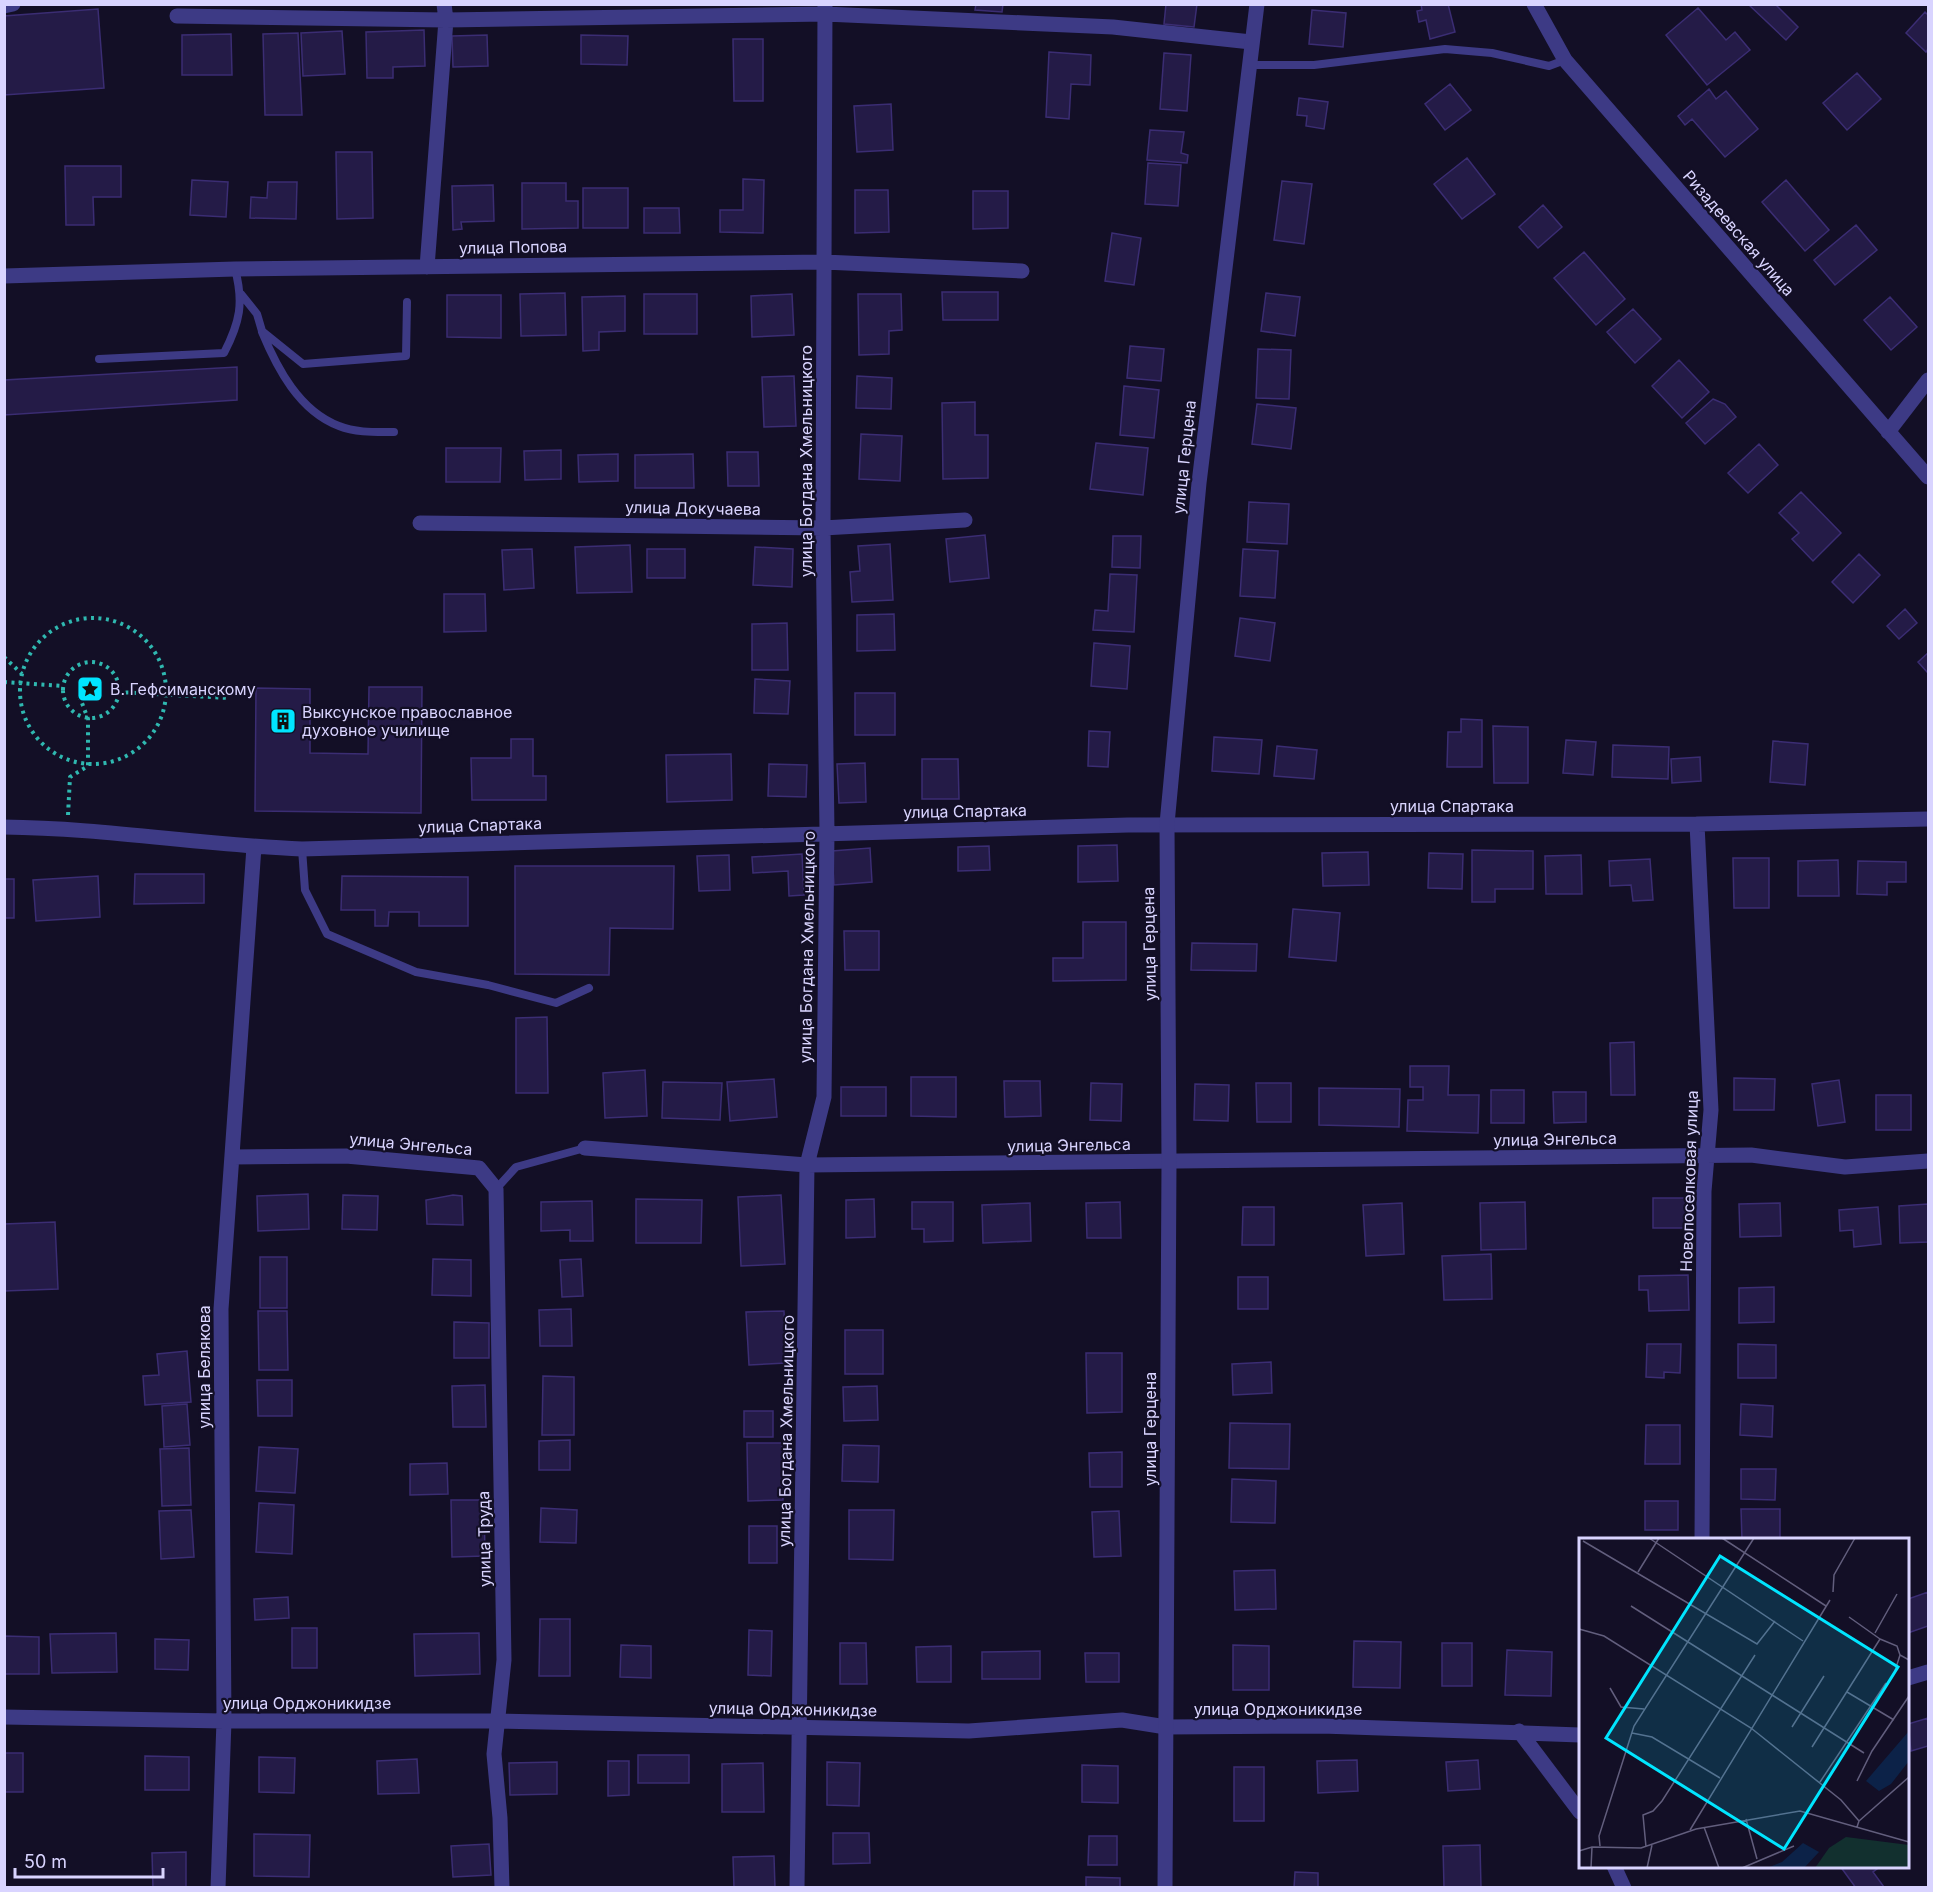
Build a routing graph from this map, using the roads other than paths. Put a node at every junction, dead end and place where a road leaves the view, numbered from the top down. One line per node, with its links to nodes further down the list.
1 (13, 4): 4 (street)
2 (1257, 4): 8 (street, улица Герцена)
3 (1534, 4): 9 (street, Ризадеевская улица)
4 (4, 6)
5 (825, 9): 6 (street); 8 (street); 11 (street, улица Богдана Хмельницкого)
6 (445, 12): 7 (street); 12 (street)
7 (177, 16)
8 (1251, 42): 10 (street, улица Герцена)
9 (1565, 60): 10 (lane); 22 (street, Ризадеевская улица)
10 (1248, 66): 28 (street, улица Герцена)
11 (824, 262): 12 (street, улица Попова); 14 (street, улица Попова); 26 (street, улица Богдана Хмельницкого)
12 (427, 267): 13 (street, улица Попова)
13 (235, 269): 15 (street, улица Попова); 16 (lane)
14 (1022, 271)
15 (4, 276)
16 (241, 294): 18 (lane); 19 (lane)
17 (407, 302): 18 (lane)
18 (262, 332): 21 (lane)
19 (99, 359)
20 (1929, 380): 22 (street)
21 (394, 432)
22 (1888, 432): 23 (street, Ризадеевская улица)
23 (1929, 477)
24 (965, 520): 26 (street, улица Докучаева)
25 (420, 524): 26 (street, улица Докучаева)
26 (823, 528): 31 (street, улица Богдана Хмельницкого)
27 (1929, 819): 29 (street, улица Спартака)
28 (1167, 824): 29 (street, улица Спартака); 31 (street, улица Спартака); 39 (street, улица Герцена)
29 (1697, 825): 36 (street, Новопоселковая улица)
30 (4, 826): 32 (street, улица Спартака)
31 (827, 832): 33 (street, улица Спартака); 40 (street, улица Богдана Хмельницкого)
32 (254, 847): 33 (street, улица Спартака); 37 (street, улица Белякова)
33 (302, 849): 34 (lane)
34 (589, 988)
35 (585, 1148): 40 (street, улица Энгельса); 41 (lane, улица Энгельса)
36 (1706, 1156): 38 (street, улица Энгельса); 39 (street, улица Энгельса); 42 (street, Новопоселковая улица)
37 (233, 1157): 41 (street, улица Энгельса); 46 (street, улица Белякова)
38 (1929, 1161)
39 (1169, 1162): 40 (street, улица Энгельса); 49 (street, улица Герцена)
40 (807, 1165): 48 (street, улица Богдана Хмельницкого)
41 (496, 1189): 47 (street, улица Труда)
42 (1702, 1538)
43 (1929, 1672): 44 (street)
44 (1909, 1678)
45 (4, 1717): 46 (street, улица Орджоникидзе)
46 (224, 1721): 47 (street, улица Орджоникидзе); 54 (street, улица Белякова)
47 (496, 1721): 48 (street, улица Орджоникидзе); 55 (street, улица Труда)
48 (800, 1727): 49 (street, улица Орджоникидзе); 56 (street, улица Богдана Хмельницкого)
49 (1166, 1727): 50 (street, улица Орджоникидзе); 57 (street, улица Герцена)
50 (1519, 1731): 51 (street, улица Орджоникидзе); 52 (street)
51 (1579, 1735)
52 (1579, 1809)
53 (1615, 1868): 58 (street)
54 (218, 1887)
55 (502, 1887)
56 (797, 1887)
57 (1165, 1887)
58 (1624, 1887)

